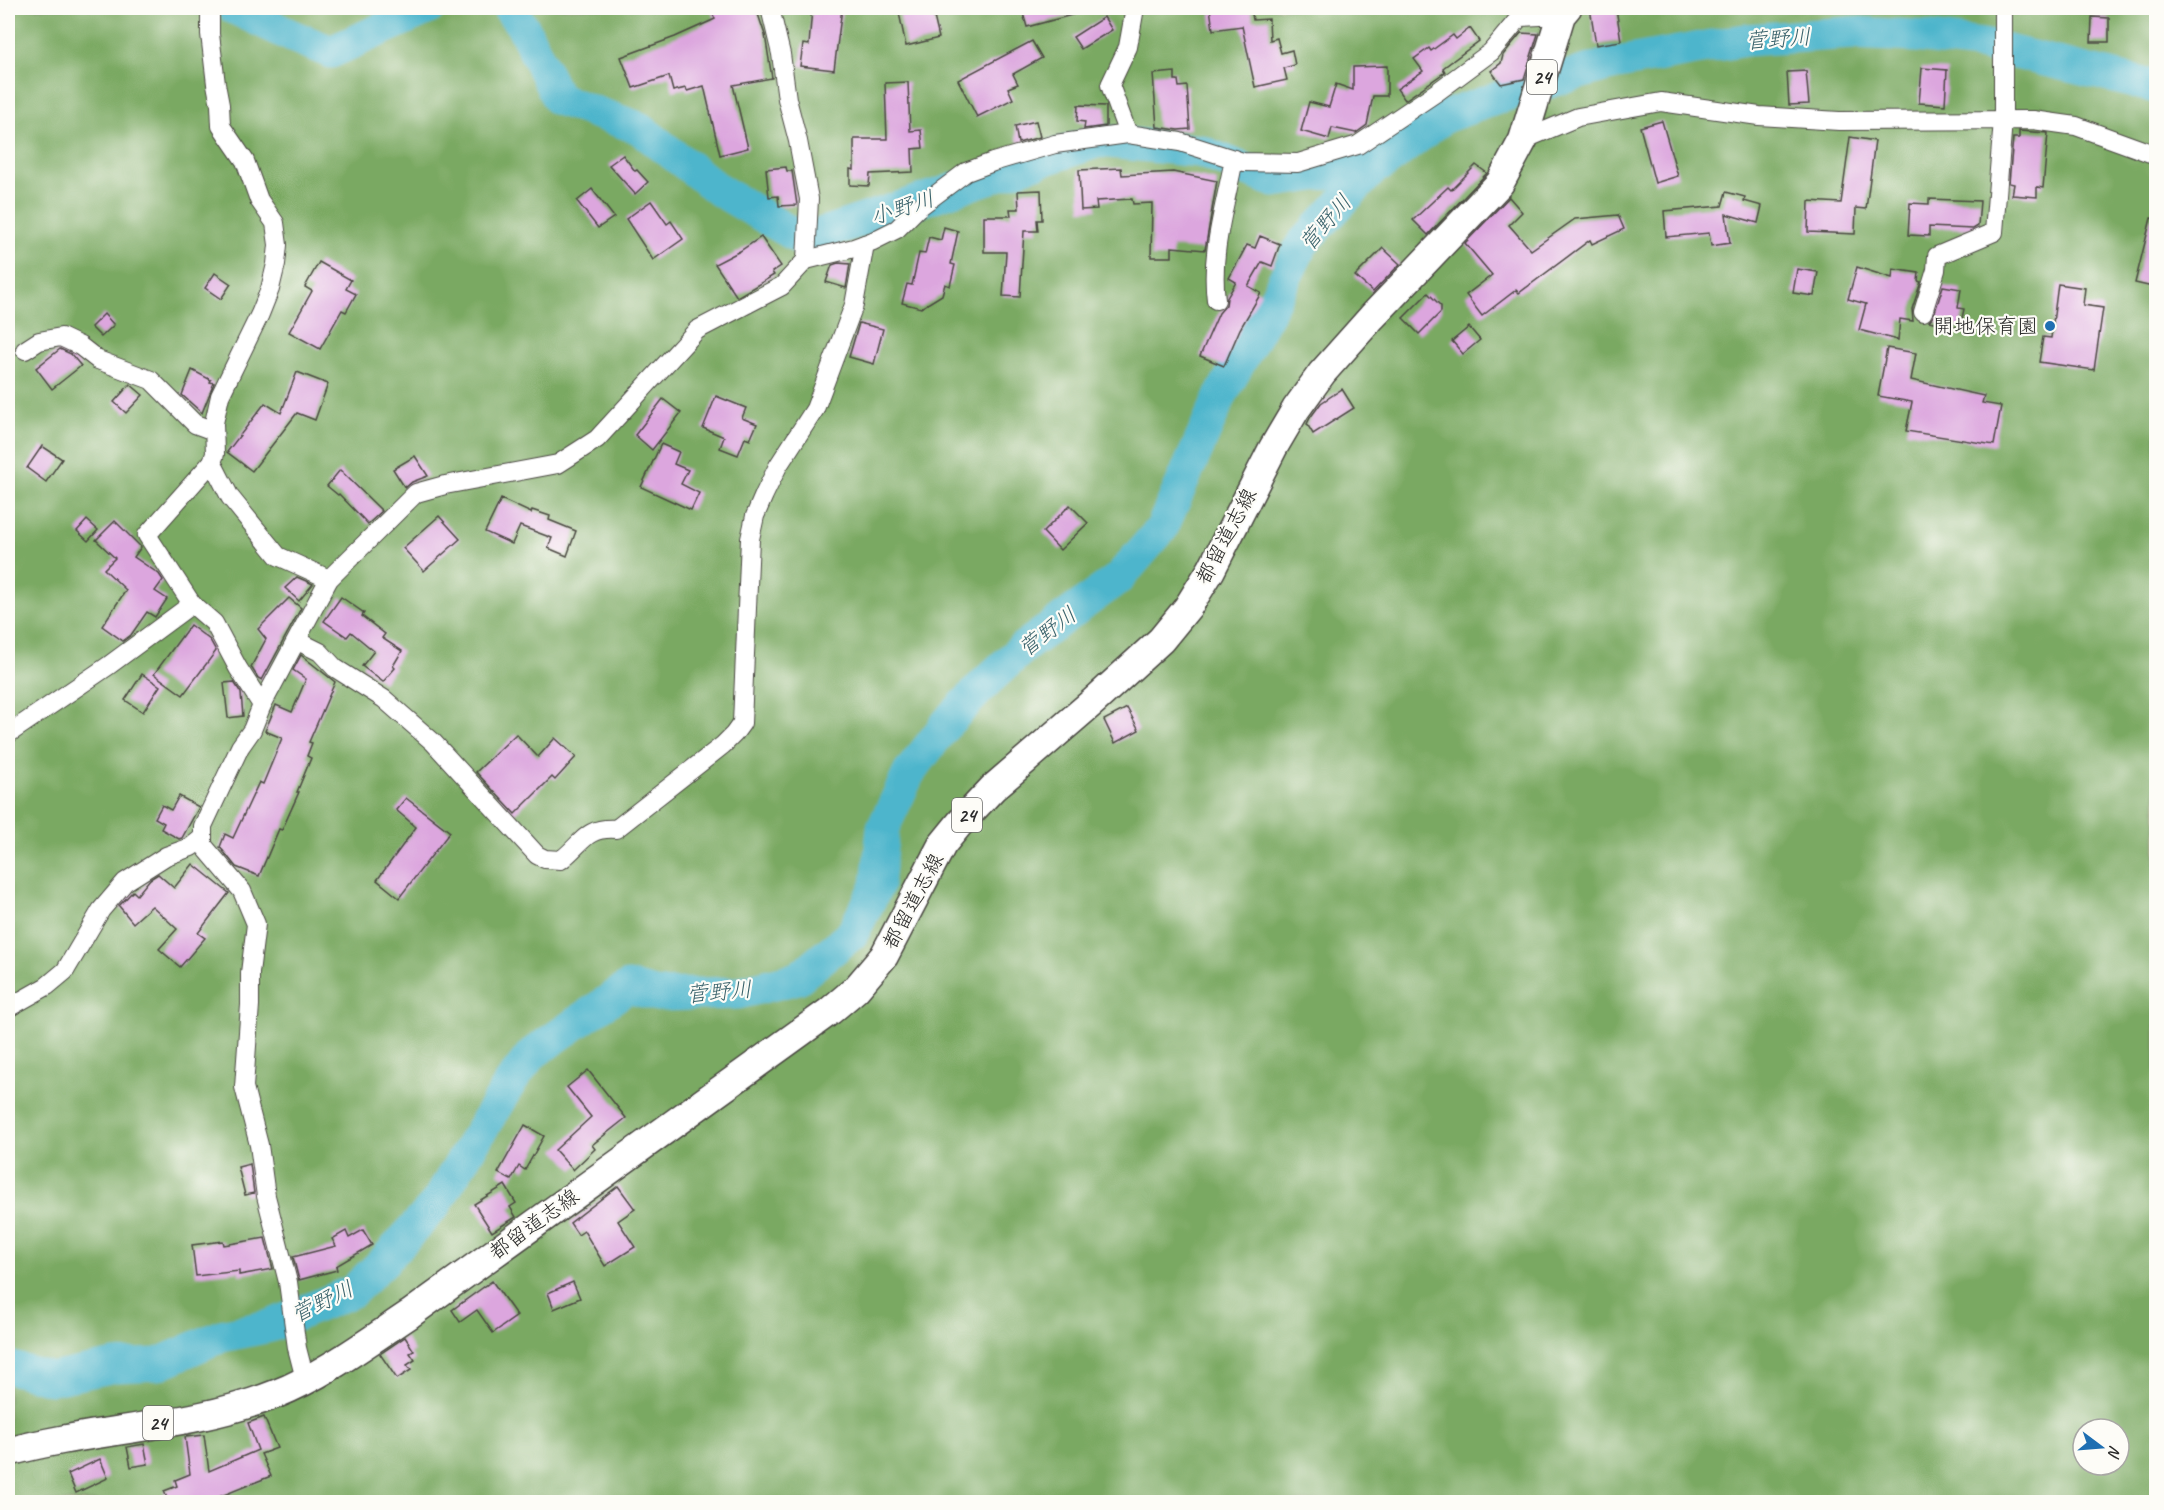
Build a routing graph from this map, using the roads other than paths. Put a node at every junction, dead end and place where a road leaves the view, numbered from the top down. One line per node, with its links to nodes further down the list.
1 (210, 8): 16 (street)
2 (770, 8): 12 (street)
3 (1135, 8): 7 (street)
4 (2003, 8): 6 (street)
5 (1564, 11): 8 (main road, 都留道志線 / 24); 10 (street)
6 (2003, 120): 8 (street); 9 (street); 14 (street)
7 (1128, 134): 10 (street); 11 (street)
8 (1523, 140): 25 (main road, 都留道志線 / 24)
9 (2157, 155)
10 (1234, 159): 13 (street)
11 (865, 244): 12 (street); 20 (street)
12 (806, 260): 18 (street)
13 (1216, 300)
14 (1923, 312)
15 (25, 350): 16 (street)
16 (214, 431): 17 (street)
17 (212, 462): 18 (street); 19 (street)
18 (329, 579): 20 (street)
19 (192, 604): 21 (street); 22 (street)
20 (298, 641): 21 (street)
21 (262, 705): 23 (street)
22 (8, 734)
23 (202, 838): 24 (street); 25 (street)
24 (8, 1008)
25 (305, 1379): 26 (main road, 都留道志線 / 24)
26 (8, 1452)

